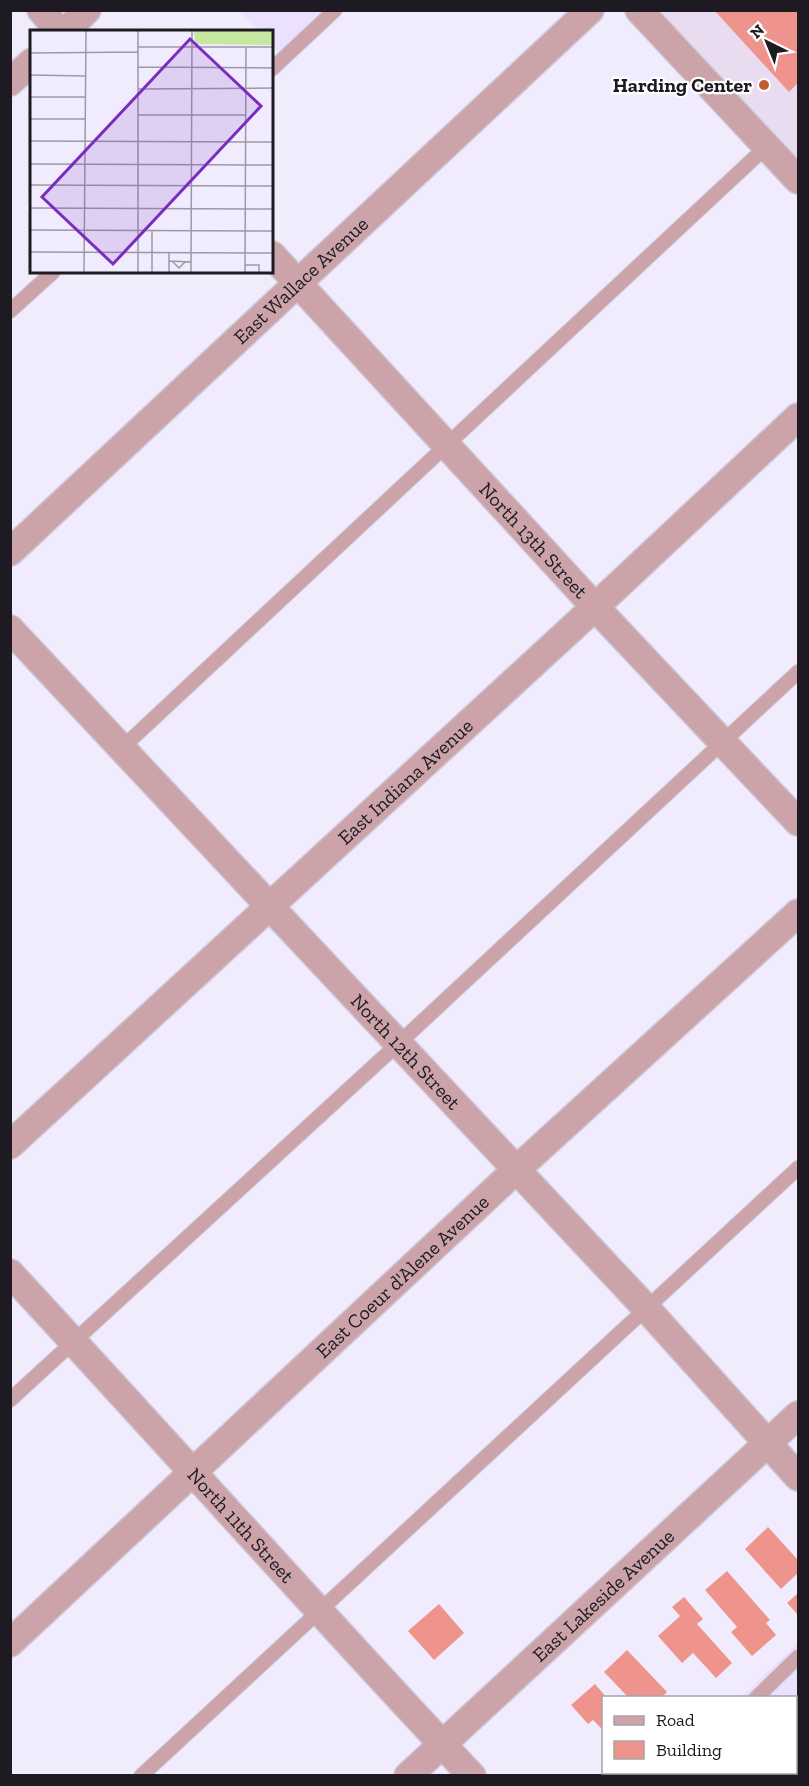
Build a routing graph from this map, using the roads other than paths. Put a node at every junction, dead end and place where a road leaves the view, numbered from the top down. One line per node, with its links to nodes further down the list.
1 (41, 10): 6 (street)
2 (87, 10): 7 (street)
3 (335, 10): 9 (lane)
4 (590, 10): 15 (street, East Wallace Avenue)
5 (639, 10): 11 (street)
6 (61, 30)
7 (65, 30)
8 (30, 64): 10 (street)
9 (273, 68)
10 (10, 82)
11 (767, 146): 12 (street); 18 (lane)
12 (798, 180)
13 (273, 256): 15 (street, North 13th Street)
14 (52, 273): 16 (lane)
15 (297, 282): 18 (street, North 13th Street); 19 (street, East Wallace Avenue)
16 (10, 311)
17 (798, 417): 20 (street, East Indiana Avenue)
18 (446, 446): 20 (street, North 13th Street); 24 (lane)
19 (10, 552)
20 (596, 607): 23 (street, North 13th Street); 26 (street, East Indiana Avenue)
21 (10, 629): 24 (street, North 12th Street)
22 (798, 672): 23 (lane)
23 (723, 742): 25 (street, North 13th Street); 28 (lane)
24 (122, 748): 26 (street, North 12th Street)
25 (798, 822)
26 (270, 905): 28 (street, North 12th Street); 29 (street, East Indiana Avenue)
27 (798, 913): 31 (street, East Coeur d'Alene Avenue)
28 (399, 1043): 31 (street, North 12th Street); 34 (lane)
29 (10, 1145)
30 (798, 1168): 33 (lane)
31 (517, 1169): 33 (street, North 12th Street); 38 (street, East Coeur d'Alene Avenue)
32 (10, 1273): 34 (street, North 11th Street)
33 (646, 1308): 37 (street, North 12th Street); 40 (lane)
34 (73, 1341): 35 (lane); 38 (street, North 11th Street)
35 (10, 1400)
36 (798, 1415): 37 (street, East Lakeside Avenue)
37 (768, 1444): 39 (street, North 12th Street); 44 (street, East Lakeside Avenue)
38 (194, 1472): 40 (street, North 11th Street); 41 (street, East Coeur d'Alene Avenue)
39 (798, 1477)
40 (319, 1612): 44 (street, North 11th Street); 45 (lane)
41 (10, 1643)
42 (798, 1657): 43 (lane)
43 (758, 1696)
44 (443, 1744): 46 (street, East Lakeside Avenue); 47 (street, North 11th Street)
45 (141, 1776)
46 (408, 1776)
47 (472, 1776)

